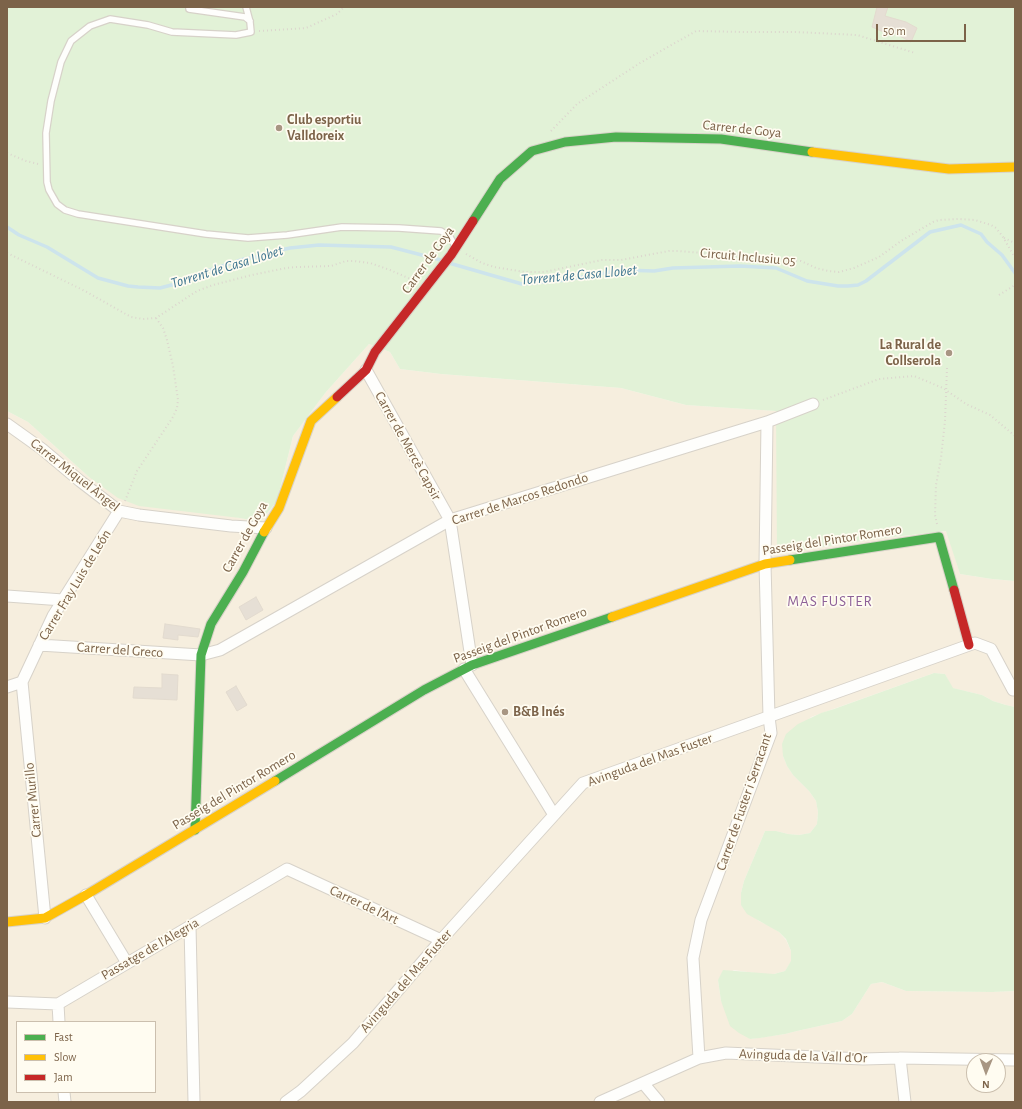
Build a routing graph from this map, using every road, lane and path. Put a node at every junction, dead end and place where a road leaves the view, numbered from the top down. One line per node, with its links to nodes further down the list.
1 (189, 7): 4 (lane)
2 (246, 7): 5 (lane)
3 (344, 7): 6 (path)
4 (215, 10): 5 (lane)
5 (250, 22): 6 (lane)
6 (251, 32): 10 (lane)
7 (915, 53): 8 (path)
8 (547, 135)
9 (7, 153): 10 (path)
10 (46, 166): 16 (lane)
11 (1015, 167): 16 (street, Carrer de Goya)
12 (1015, 201): 13 (path)
13 (1015, 207)
14 (1003, 237): 15 (path); 16 (path, Circuit Inclusiu 05); 18 (path, Circuit Inclusiu 05)
15 (1015, 243)
16 (453, 252): 20 (street, Carrer de Goya)
17 (7, 253): 22 (path)
18 (1015, 258)
19 (1015, 285): 21 (path)
20 (427, 287): 22 (path); 24 (street, Carrer de Goya)
21 (1000, 295)
22 (156, 318): 30 (path)
23 (947, 368): 25 (path)
24 (366, 370): 31 (street, Carrer de Mercè Capsir); 32 (street, Carrer de Goya)
25 (947, 390): 26 (path); 29 (path); 33 (path)
26 (813, 404): 27 (street, Carrer de Marcos Redondo)
27 (767, 422): 31 (street, Carrer de Marcos Redondo); 34 (street, Carrer de Fuster i Serracant)
28 (7, 424): 30 (street, Carrer Miquel Àngel)
29 (1015, 436)
30 (119, 511): 32 (street, Carrer Miquel Àngel); 36 (street, Carrer Fray Luis de León)
31 (450, 520): 39 (street, Carrer de Marcos Redondo); 40 (street, Carrer de Mercè Capsir)
32 (266, 528): 39 (street, Carrer de Goya)
33 (939, 537): 34 (street, Passeig del Pintor Romero); 38 (street)
34 (766, 564): 40 (street, Passeig del Pintor Romero); 44 (street, Carrer de Fuster i Serracant)
35 (7, 596): 36 (street)
36 (63, 600): 37 (street, Carrer Fray Luis de León)
37 (39, 645): 39 (street, Carrer del Greco); 41 (street, Carrer Fray Luis de León)
38 (968, 645): 43 (street, Avinguda del Mas Fuster); 44 (street, Avinguda del Mas Fuster)
39 (201, 655): 46 (street, Carrer de Goya)
40 (468, 667): 45 (street, Carrer de Mercè Capsir); 46 (street, Passeig del Pintor Romero)
41 (22, 682): 42 (street); 49 (street, Carrer Murillo)
42 (7, 687)
43 (1015, 690)
44 (769, 717): 45 (street, Avinguda del Mas Fuster); 57 (street, Carrer de Fuster i Serracant)
45 (554, 815): 52 (street, Avinguda del Mas Fuster)
46 (195, 830): 48 (street, Passeig del Pintor Romero)
47 (287, 870): 51 (street, Passatge de l'Alegria); 52 (street, Carrer de l'Art)
48 (86, 895): 49 (street, Passeig del Pintor Romero); 53 (street)
49 (45, 918): 50 (street, Passeig del Pintor Romero)
50 (7, 922)
51 (190, 926): 53 (street, Passatge de l'Alegria); 61 (street)
52 (440, 940): 62 (street, Avinguda del Mas Fuster)
53 (127, 963): 55 (street, Passatge de l'Alegria)
54 (7, 1002): 55 (street)
55 (58, 1004): 56 (street)
56 (59, 1021)
57 (699, 1058): 58 (street, Avinguda de la Vall d'Or); 60 (street, Avinguda de la Vall d'Or)
58 (900, 1058): 59 (street, Avinguda de la Vall d'Or); 65 (street)
59 (1015, 1060)
60 (643, 1082): 63 (street, Avinguda de la Vall d'Or); 64 (street)
61 (194, 1102)
62 (286, 1102)
63 (600, 1102)
64 (659, 1102)
65 (905, 1102)

